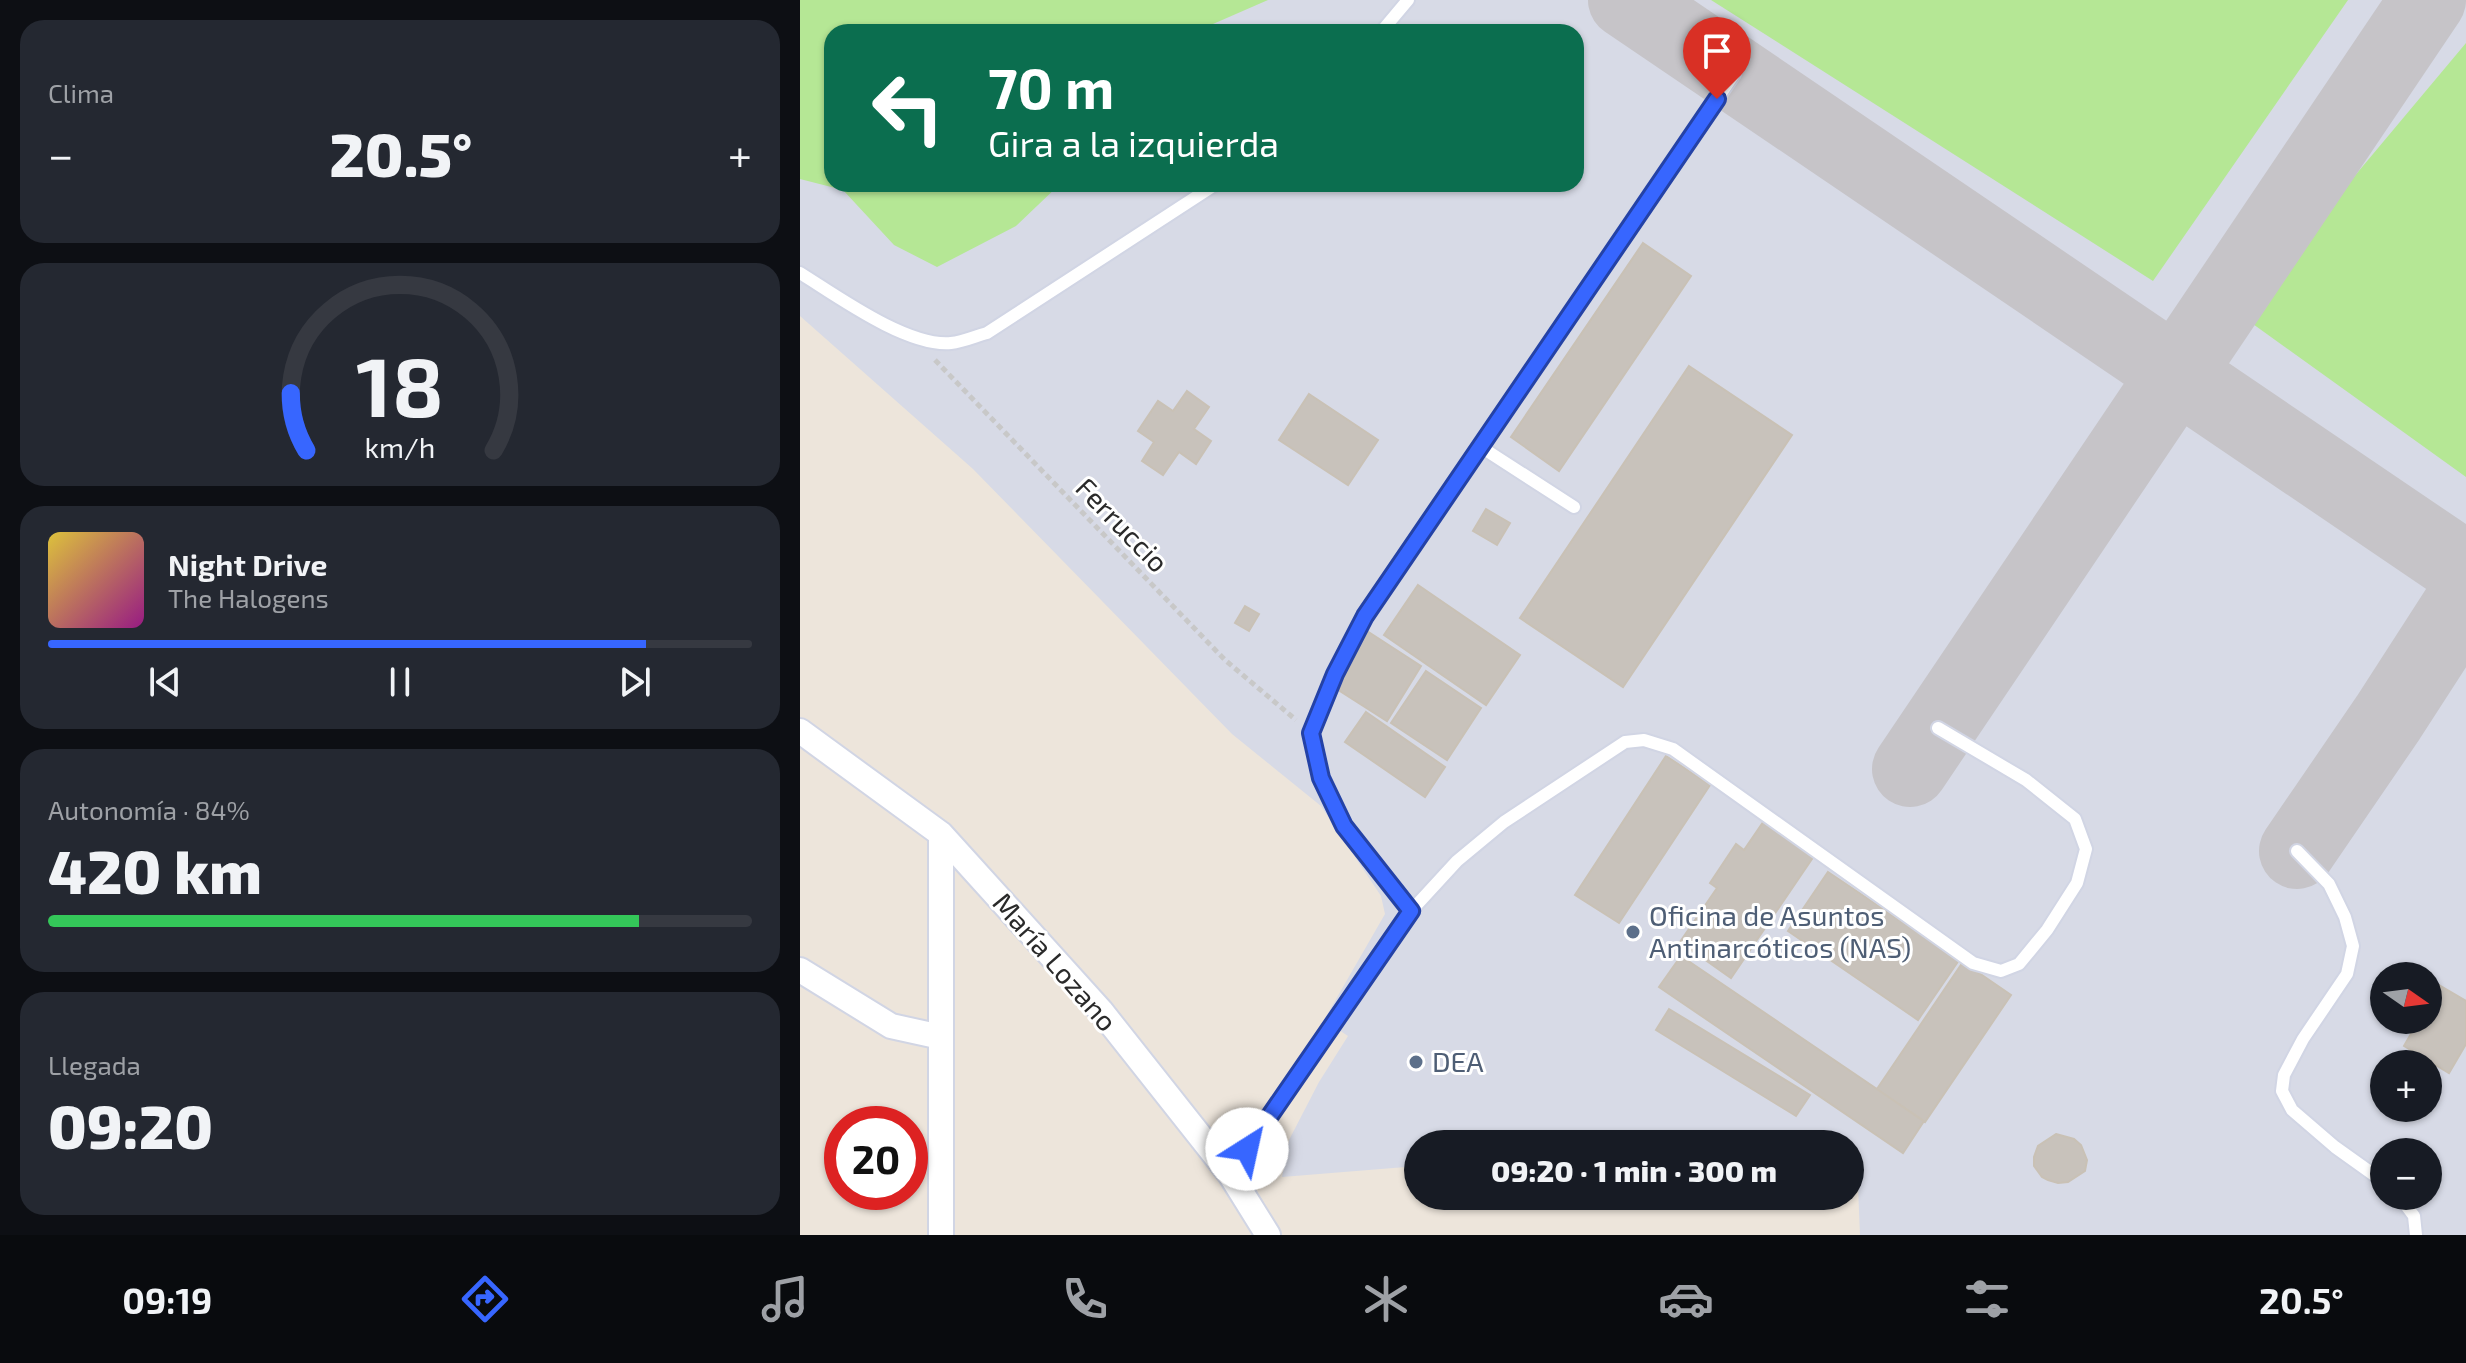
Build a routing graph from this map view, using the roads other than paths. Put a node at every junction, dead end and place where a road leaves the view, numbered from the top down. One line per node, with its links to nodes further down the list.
1 (1408, 0): 2 (lane)
2 (1388, 24)
3 (1734, 74): 6 (lane)
4 (1204, 192): 5 (lane)
5 (800, 273)
6 (1481, 447): 7 (lane); 12 (lane)
7 (1574, 507)
8 (1938, 728): 12 (lane)
9 (800, 731): 10 (street, María Lozano)
10 (941, 834): 14 (street); 16 (street, María Lozano)
11 (2297, 851): 15 (lane)
12 (1411, 911): 16 (lane)
13 (800, 970): 14 (street)
14 (941, 1037): 18 (street)
15 (2370, 1172)
16 (1230, 1174): 19 (street, María Lozano)
17 (2410, 1210): 20 (lane)
18 (941, 1235)
19 (1268, 1235)
20 (2416, 1235)

